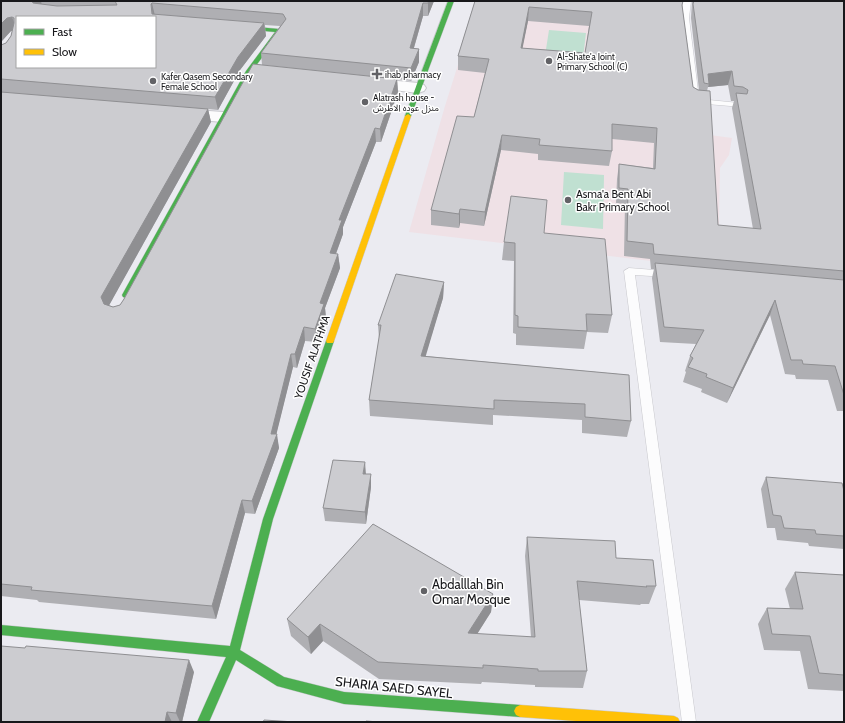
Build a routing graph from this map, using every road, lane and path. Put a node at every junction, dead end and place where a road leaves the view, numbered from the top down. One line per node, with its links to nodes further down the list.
1 (451, 1): 5 (street, YOUSIF ALATHMA)
2 (687, 1): 6 (lane)
3 (224, 26): 8 (street)
4 (349, 81): 5 (street)
5 (418, 88): 12 (street, YOUSIF ALATHMA)
6 (739, 105)
7 (168, 112): 8 (street)
8 (223, 117): 10 (street)
9 (675, 275): 15 (lane)
10 (121, 305)
11 (1, 630): 12 (street, SHARIA SAED SAYEL)
12 (234, 652): 13 (street, YOUSIF ALATHMA); 14 (street, SHARIA SAED SAYEL)
13 (203, 722)
14 (674, 722)
15 (689, 722)

